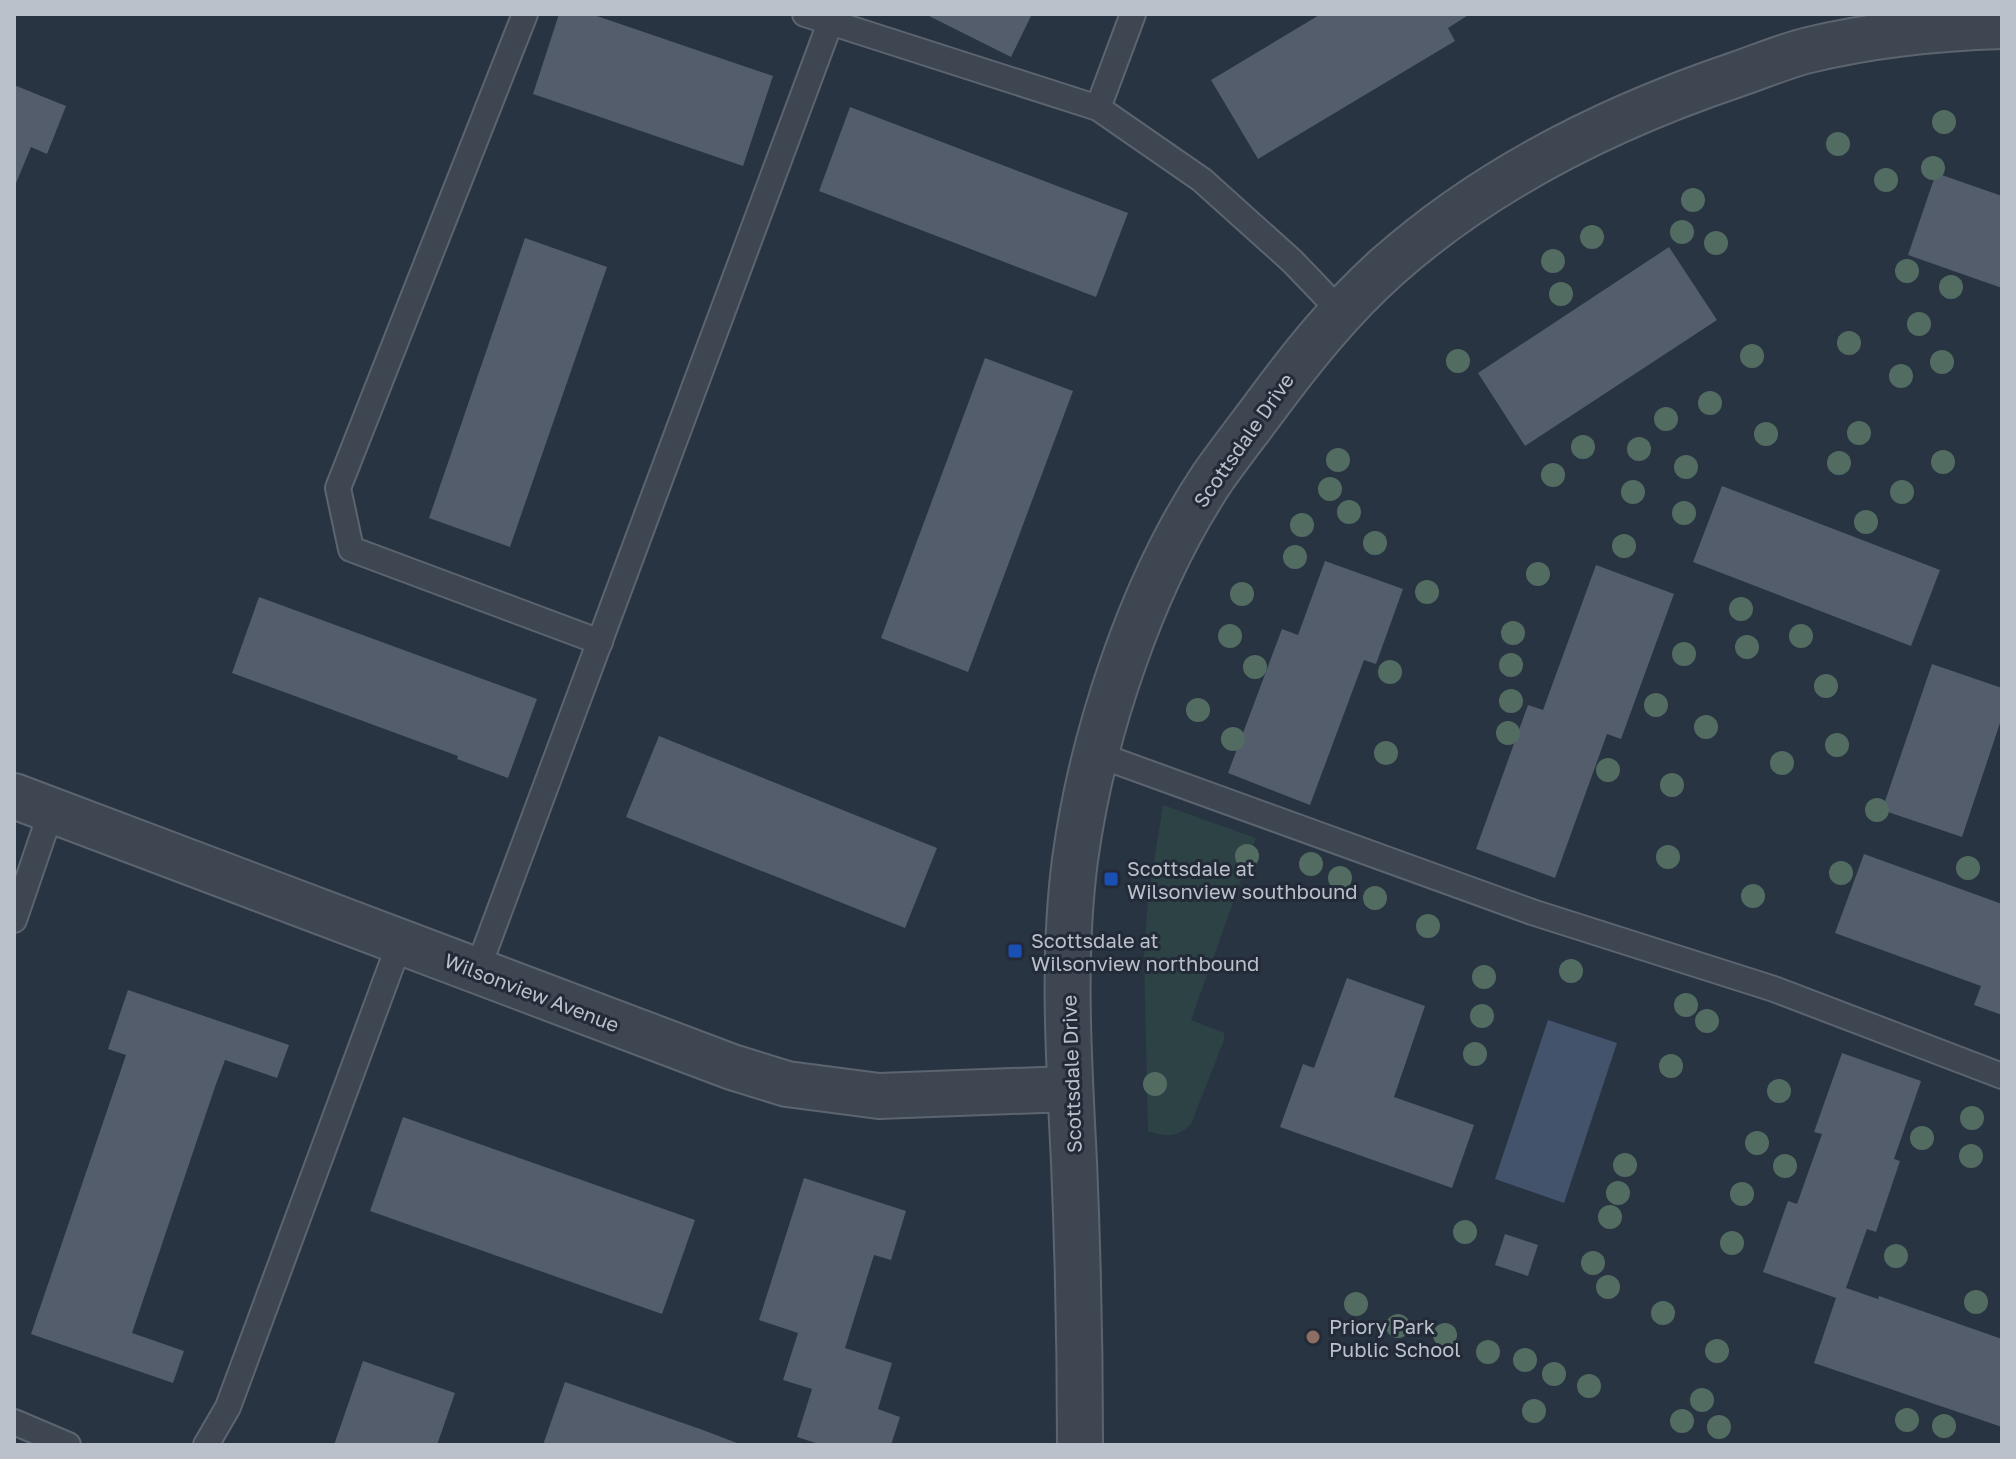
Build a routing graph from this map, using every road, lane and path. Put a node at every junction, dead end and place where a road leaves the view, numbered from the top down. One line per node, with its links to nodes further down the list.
1 (525, 14): 9 (lane)
2 (805, 14): 4 (lane)
3 (1133, 14): 7 (lane)
4 (830, 19): 7 (lane); 9 (lane)
5 (1953, 21): 6 (street, Scottsdale Drive); 8 (street, Scottsdale Drive)
6 (2002, 26)
7 (1098, 108): 8 (lane)
8 (1341, 312): 10 (street, Scottsdale Drive)
9 (600, 642): 14 (lane)
10 (1096, 754): 15 (lane); 16 (street, Scottsdale Drive)
11 (33, 803): 12 (lane); 13 (street, Wilsonview Avenue)
12 (14, 920)
13 (400, 942): 14 (street, Wilsonview Avenue); 19 (lane)
14 (477, 971): 16 (street, Wilsonview Avenue)
15 (2002, 1076)
16 (1068, 1089): 20 (street, Scottsdale Drive)
17 (14, 1422): 18 (lane)
18 (68, 1445)
19 (206, 1445)
20 (1080, 1445)

